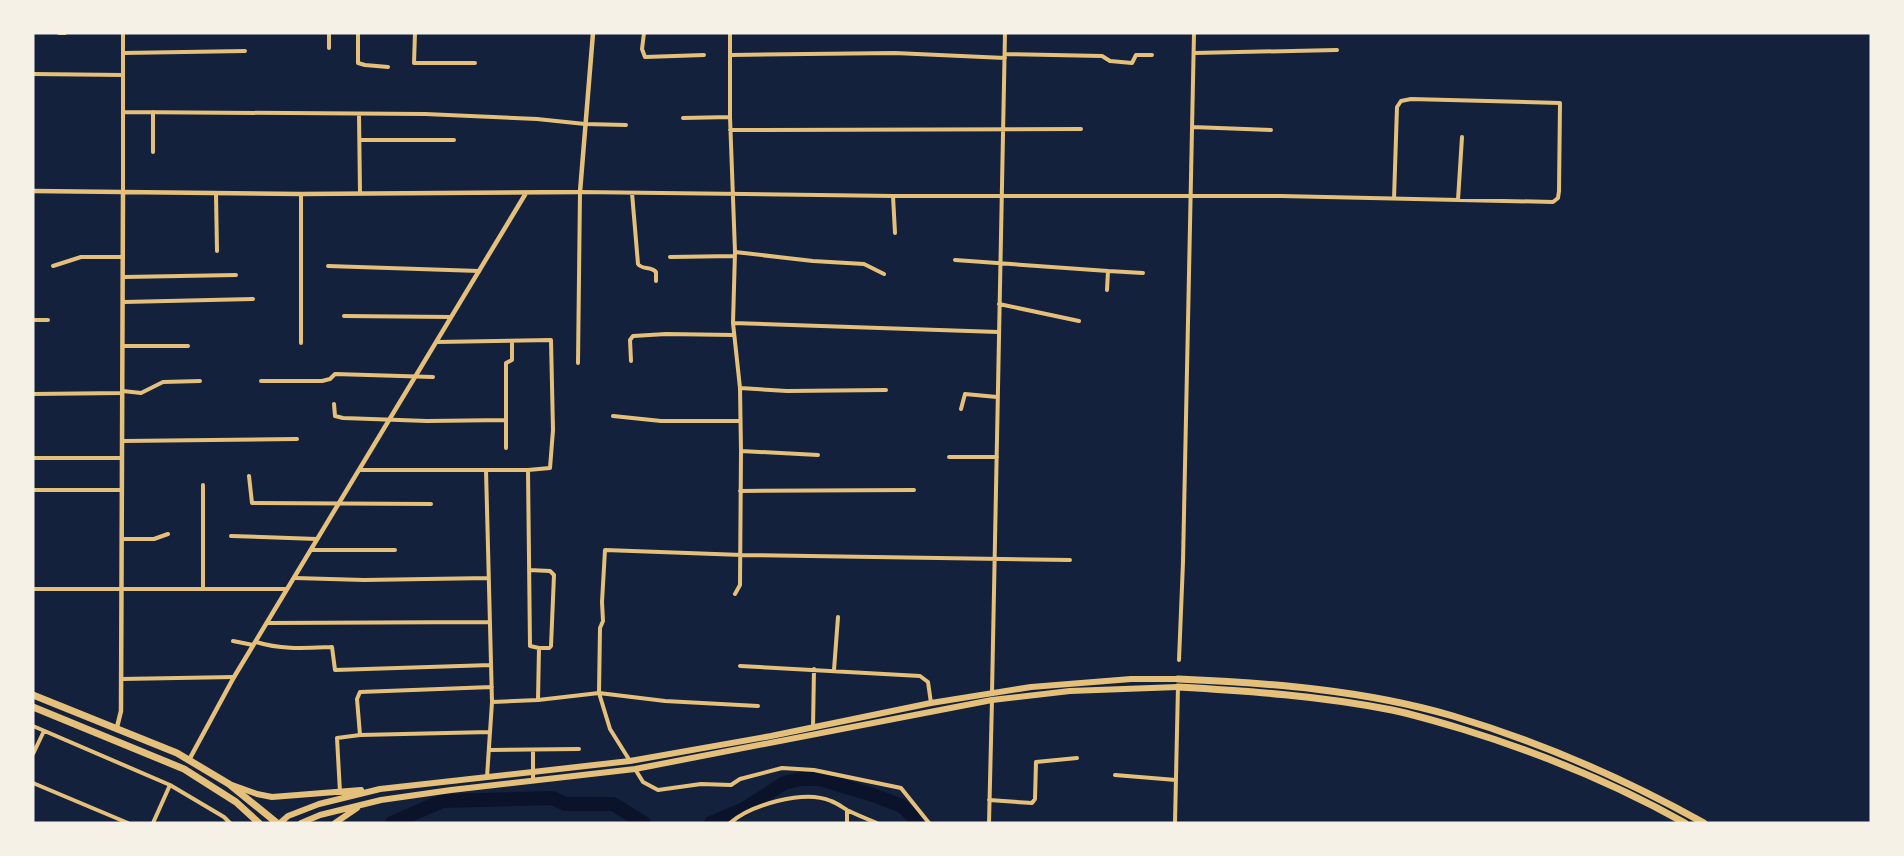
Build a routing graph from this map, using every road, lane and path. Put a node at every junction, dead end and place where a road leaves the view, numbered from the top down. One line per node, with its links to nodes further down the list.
1 (59, 33): 2 (street)
2 (65, 33)
3 (123, 33): 15 (street)
4 (329, 33): 12 (street)
5 (358, 33): 22 (street)
6 (415, 33): 21 (street)
7 (593, 33): 30 (street)
8 (644, 33): 17 (street)
9 (730, 33): 18 (street)
10 (1005, 33): 20 (street)
11 (1194, 33): 16 (street)
12 (329, 48)
13 (1337, 50): 16 (street)
14 (245, 51): 15 (street)
15 (123, 53): 24 (street)
16 (1194, 53): 32 (street)
17 (704, 55)
18 (731, 55): 20 (street); 28 (street)
19 (1152, 55): 20 (street)
20 (1005, 56): 35 (street)
21 (476, 63)
22 (388, 67)
23 (33, 74): 24 (street)
24 (123, 75): 25 (street)
25 (123, 112): 26 (street); 42 (street)
26 (153, 112): 27 (street); 40 (street)
27 (359, 114): 30 (street); 38 (street)
28 (729, 117): 29 (street); 34 (street)
29 (683, 118)
30 (585, 124): 31 (street); 43 (street)
31 (626, 125)
32 (1192, 128): 36 (street); 52 (street)
33 (1081, 129): 35 (street)
34 (730, 130): 35 (street); 49 (street)
35 (1003, 130): 51 (street)
36 (1271, 130)
37 (1462, 137): 54 (street)
38 (360, 140): 39 (street); 44 (street)
39 (454, 140)
40 (153, 152)
41 (33, 191): 42 (street)
42 (123, 192): 46 (street); 58 (street)
43 (580, 192): 45 (street); 48 (street); 89 (street)
44 (360, 193): 45 (street); 47 (street)
45 (526, 193): 64 (street)
46 (216, 194): 47 (street); 56 (street)
47 (301, 194): 85 (street)
48 (632, 194): 49 (street); 70 (street)
49 (732, 194): 50 (street); 57 (street)
50 (893, 196): 51 (street); 55 (street)
51 (1002, 196): 52 (street); 61 (street)
52 (1191, 197): 53 (street); 148 (street)
53 (1394, 199): 54 (street); 54 (street)
54 (1458, 200)
55 (895, 233)
56 (216, 251)
57 (734, 254): 59 (street); 67 (street); 80 (street)
58 (124, 257): 62 (street); 69 (street)
59 (670, 257)
60 (955, 260): 61 (street)
61 (1002, 264): 65 (street); 74 (street)
62 (53, 266)
63 (328, 266): 64 (street)
64 (479, 271): 76 (street)
65 (1108, 271): 66 (street); 71 (street)
66 (1143, 273)
67 (884, 274)
68 (236, 275): 69 (street)
69 (124, 276): 73 (street)
70 (656, 281)
71 (1107, 290)
72 (253, 299): 73 (street)
73 (124, 302): 86 (street)
74 (999, 304): 79 (street); 81 (street)
75 (344, 316): 76 (street)
76 (451, 317): 84 (street)
77 (33, 320): 78 (street)
78 (48, 321)
79 (1079, 321)
80 (733, 323): 81 (street); 82 (street)
81 (999, 332): 98 (street)
82 (734, 335): 88 (street); 94 (street)
83 (512, 341): 84 (street); 103 (street); 116 (street)
84 (437, 342): 90 (street)
85 (301, 343)
86 (124, 346): 87 (street); 96 (street)
87 (188, 346)
88 (631, 361)
89 (578, 363)
90 (416, 376): 91 (street); 93 (street); 102 (street)
91 (434, 377)
92 (200, 381): 96 (street)
93 (261, 381)
94 (740, 388): 95 (street); 104 (street)
95 (886, 390)
96 (123, 392): 97 (street); 106 (street)
97 (33, 394)
98 (998, 397): 100 (street); 111 (street)
99 (334, 404): 102 (street)
100 (961, 409)
101 (613, 416): 104 (street)
102 (390, 420): 103 (street); 114 (street)
103 (506, 420): 107 (street)
104 (740, 421): 108 (street)
105 (297, 439): 106 (street)
106 (123, 441): 113 (street)
107 (506, 448)
108 (741, 451): 109 (street); 121 (street)
109 (818, 455)
110 (949, 457): 111 (street)
111 (997, 457): 132 (street)
112 (33, 458): 113 (street)
113 (123, 458): 120 (street)
114 (361, 470): 115 (street); 123 (street)
115 (486, 470): 116 (street); 136 (street)
116 (528, 470): 134 (street)
117 (249, 476): 123 (street)
118 (203, 485): 137 (street)
119 (33, 490): 120 (street)
120 (122, 490): 127 (street)
121 (740, 490): 122 (street); 131 (street)
122 (914, 490)
123 (339, 504): 124 (street); 128 (street)
124 (431, 504)
125 (168, 534): 127 (street)
126 (231, 536): 128 (street)
127 (122, 539): 140 (street)
128 (318, 539): 129 (street)
129 (311, 550): 130 (street); 135 (street)
130 (395, 550)
131 (739, 555): 132 (street); 141 (street); 159 (street)
132 (995, 558): 133 (street); 160 (street)
133 (1070, 560)
134 (529, 570): 147 (street); 147 (street)
135 (295, 578): 136 (street); 139 (street)
136 (489, 578): 143 (street)
137 (203, 587): 139 (street); 140 (street)
138 (33, 589): 140 (street)
139 (289, 589): 144 (street)
140 (122, 590): 154 (street)
141 (735, 594)
142 (838, 617): 152 (street)
143 (489, 622): 144 (street); 149 (street)
144 (268, 623): 146 (street)
145 (233, 641): 146 (street)
146 (255, 644): 149 (street); 153 (street)
147 (539, 648): 162 (street)
148 (1179, 660)
149 (491, 665): 157 (street)
150 (740, 666): 151 (street)
151 (814, 669): 152 (street); 172 (street)
152 (834, 670): 165 (street)
153 (234, 677): 154 (street); 182 (street)
154 (121, 679): 171 (street)
155 (1069, 683): 156 (main road); 158 (main road); 160 (main road)
156 (1178, 683): 158 (main road); 189 (street); 211 (highway); 212 (highway)
157 (492, 687): 164 (street); 175 (street)
158 (1070, 691): 163 (main road)
159 (599, 693): 162 (street); 166 (street); 183 (street)
160 (992, 693): 165 (main road)
161 (33, 695): 171 (highway)
162 (538, 700): 164 (street)
163 (992, 700): 169 (main road); 195 (street)
164 (492, 702): 174 (street)
165 (931, 703): 168 (main road)
166 (758, 706)
167 (33, 707): 176 (highway)
168 (873, 715): 169 (main road); 172 (main road)
169 (874, 723): 184 (main road)
170 (33, 726): 173 (street)
171 (117, 727): 176 (highway); 182 (highway)
172 (813, 727): 183 (main road)
173 (44, 731): 180 (street); 192 (street)
174 (490, 732): 175 (street); 178 (street)
175 (360, 735): 194 (street)
176 (112, 739): 201 (highway)
177 (579, 749): 179 (street)
178 (490, 750): 179 (street); 187 (street)
179 (533, 750): 185 (street)
180 (33, 754)
181 (1077, 758): 195 (street)
182 (189, 760): 191 (highway)
183 (630, 761): 185 (main road)
184 (635, 769): 188 (main road); 208 (street)
185 (532, 771): 187 (main road); 188 (street)
186 (1114, 775): 189 (street)
187 (487, 777): 193 (main road)
188 (533, 780): 196 (main road)
189 (1176, 780): 210 (street)
190 (33, 783): 198 (street)
191 (229, 784): 194 (main road); 202 (highway)
192 (171, 785): 199 (street); 200 (street)
193 (373, 790): 194 (main road); 202 (main road)
194 (340, 792)
195 (989, 800): 209 (street)
196 (365, 803): 203 (main road); 204 (main road)
197 (848, 810): 205 (street); 206 (street); 207 (street)
198 (128, 823)
199 (153, 823)
200 (230, 823)
201 (259, 823)
202 (279, 823)
203 (301, 823)
204 (335, 823)
205 (730, 823)
206 (847, 823)
207 (877, 823)
208 (929, 823)
209 (989, 823)
210 (1175, 823)
211 (1685, 823)
212 (1704, 823)

